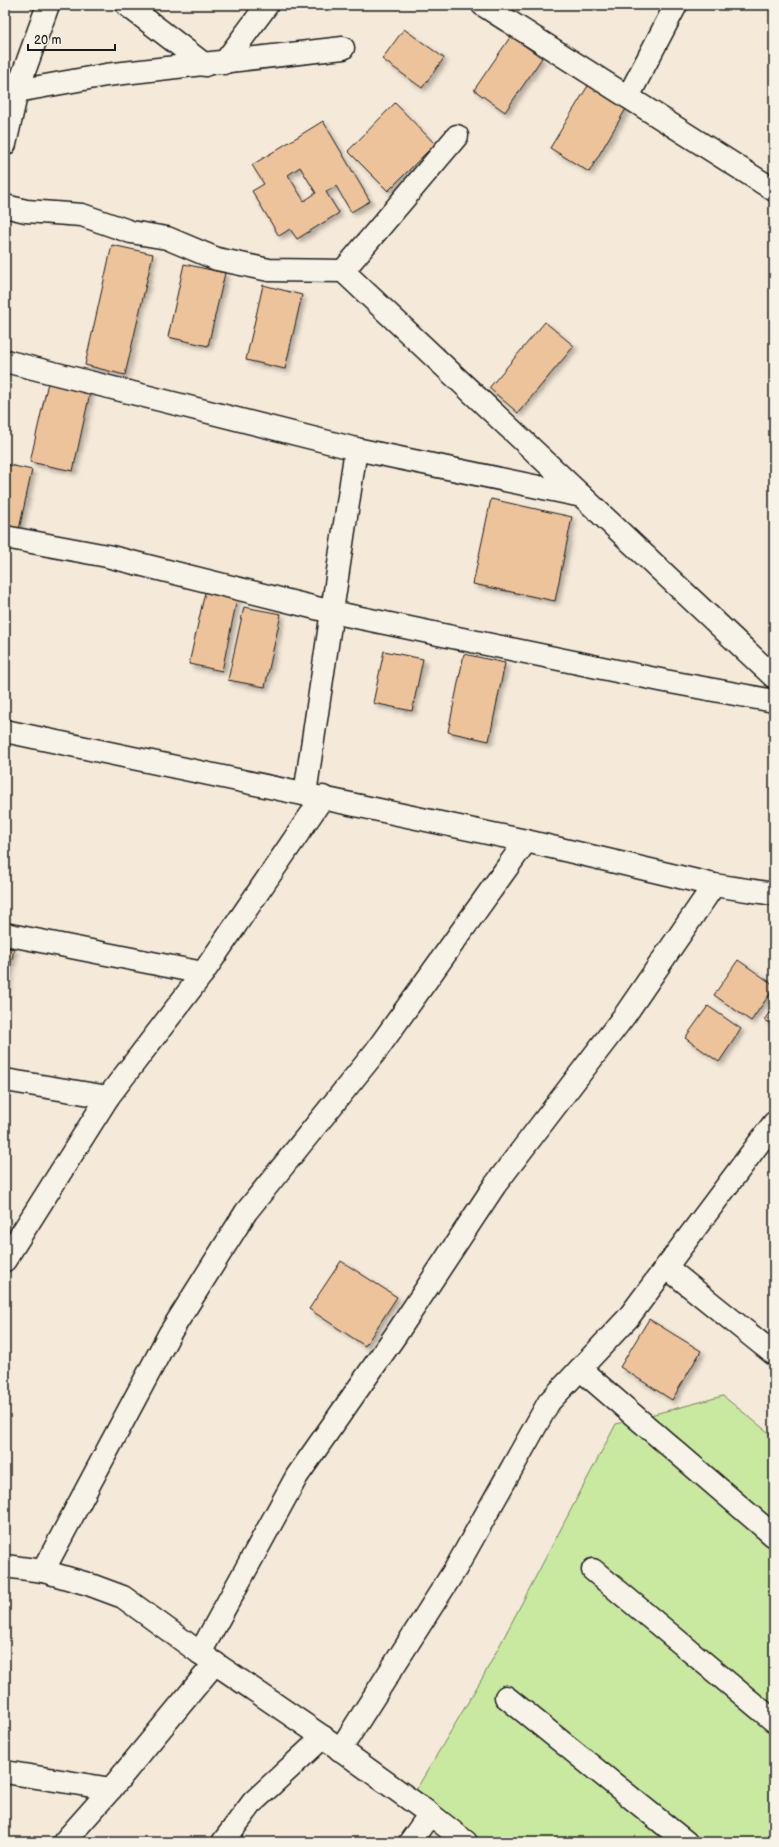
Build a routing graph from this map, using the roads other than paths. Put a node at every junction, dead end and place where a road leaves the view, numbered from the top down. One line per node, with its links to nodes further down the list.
1 (48, 5): 8 (street)
2 (127, 5): 7 (street)
3 (267, 5): 7 (street)
4 (483, 5): 9 (street)
5 (676, 5): 9 (street)
6 (343, 48): 7 (street)
7 (215, 64): 8 (street)
8 (11, 86): 11 (street)
9 (628, 97): 12 (street)
10 (457, 136): 14 (street)
11 (5, 144)
12 (774, 190)
13 (5, 206): 14 (street)
14 (343, 271): 17 (street)
15 (5, 360): 16 (street)
16 (356, 449): 17 (street); 19 (street)
17 (582, 496): 20 (street)
18 (5, 537): 19 (street)
19 (332, 612): 21 (street); 23 (street)
20 (774, 677)
21 (774, 701)
22 (5, 731): 23 (street)
23 (314, 796): 24 (street); 28 (street)
24 (526, 841): 25 (street); 39 (street)
25 (714, 885): 26 (street); 40 (street)
26 (774, 894)
27 (5, 934): 28 (street)
28 (203, 973): 30 (street)
29 (5, 1080): 30 (street)
30 (108, 1097): 32 (street)
31 (774, 1123): 33 (street)
32 (5, 1260)
33 (666, 1267): 34 (street); 35 (street)
34 (774, 1354)
35 (580, 1369): 36 (street); 44 (street)
36 (774, 1536)
37 (5, 1566): 39 (street)
38 (593, 1570): 42 (street)
39 (43, 1571): 40 (street)
40 (207, 1658): 43 (street); 46 (street)
41 (506, 1697): 52 (street)
42 (774, 1721)
43 (322, 1737): 44 (street); 49 (street)
44 (340, 1750): 47 (street)
45 (5, 1772): 46 (street)
46 (112, 1789): 48 (street)
47 (430, 1814): 50 (street); 51 (street)
48 (64, 1842)
49 (223, 1842)
50 (410, 1842)
51 (466, 1842)
52 (686, 1842)

